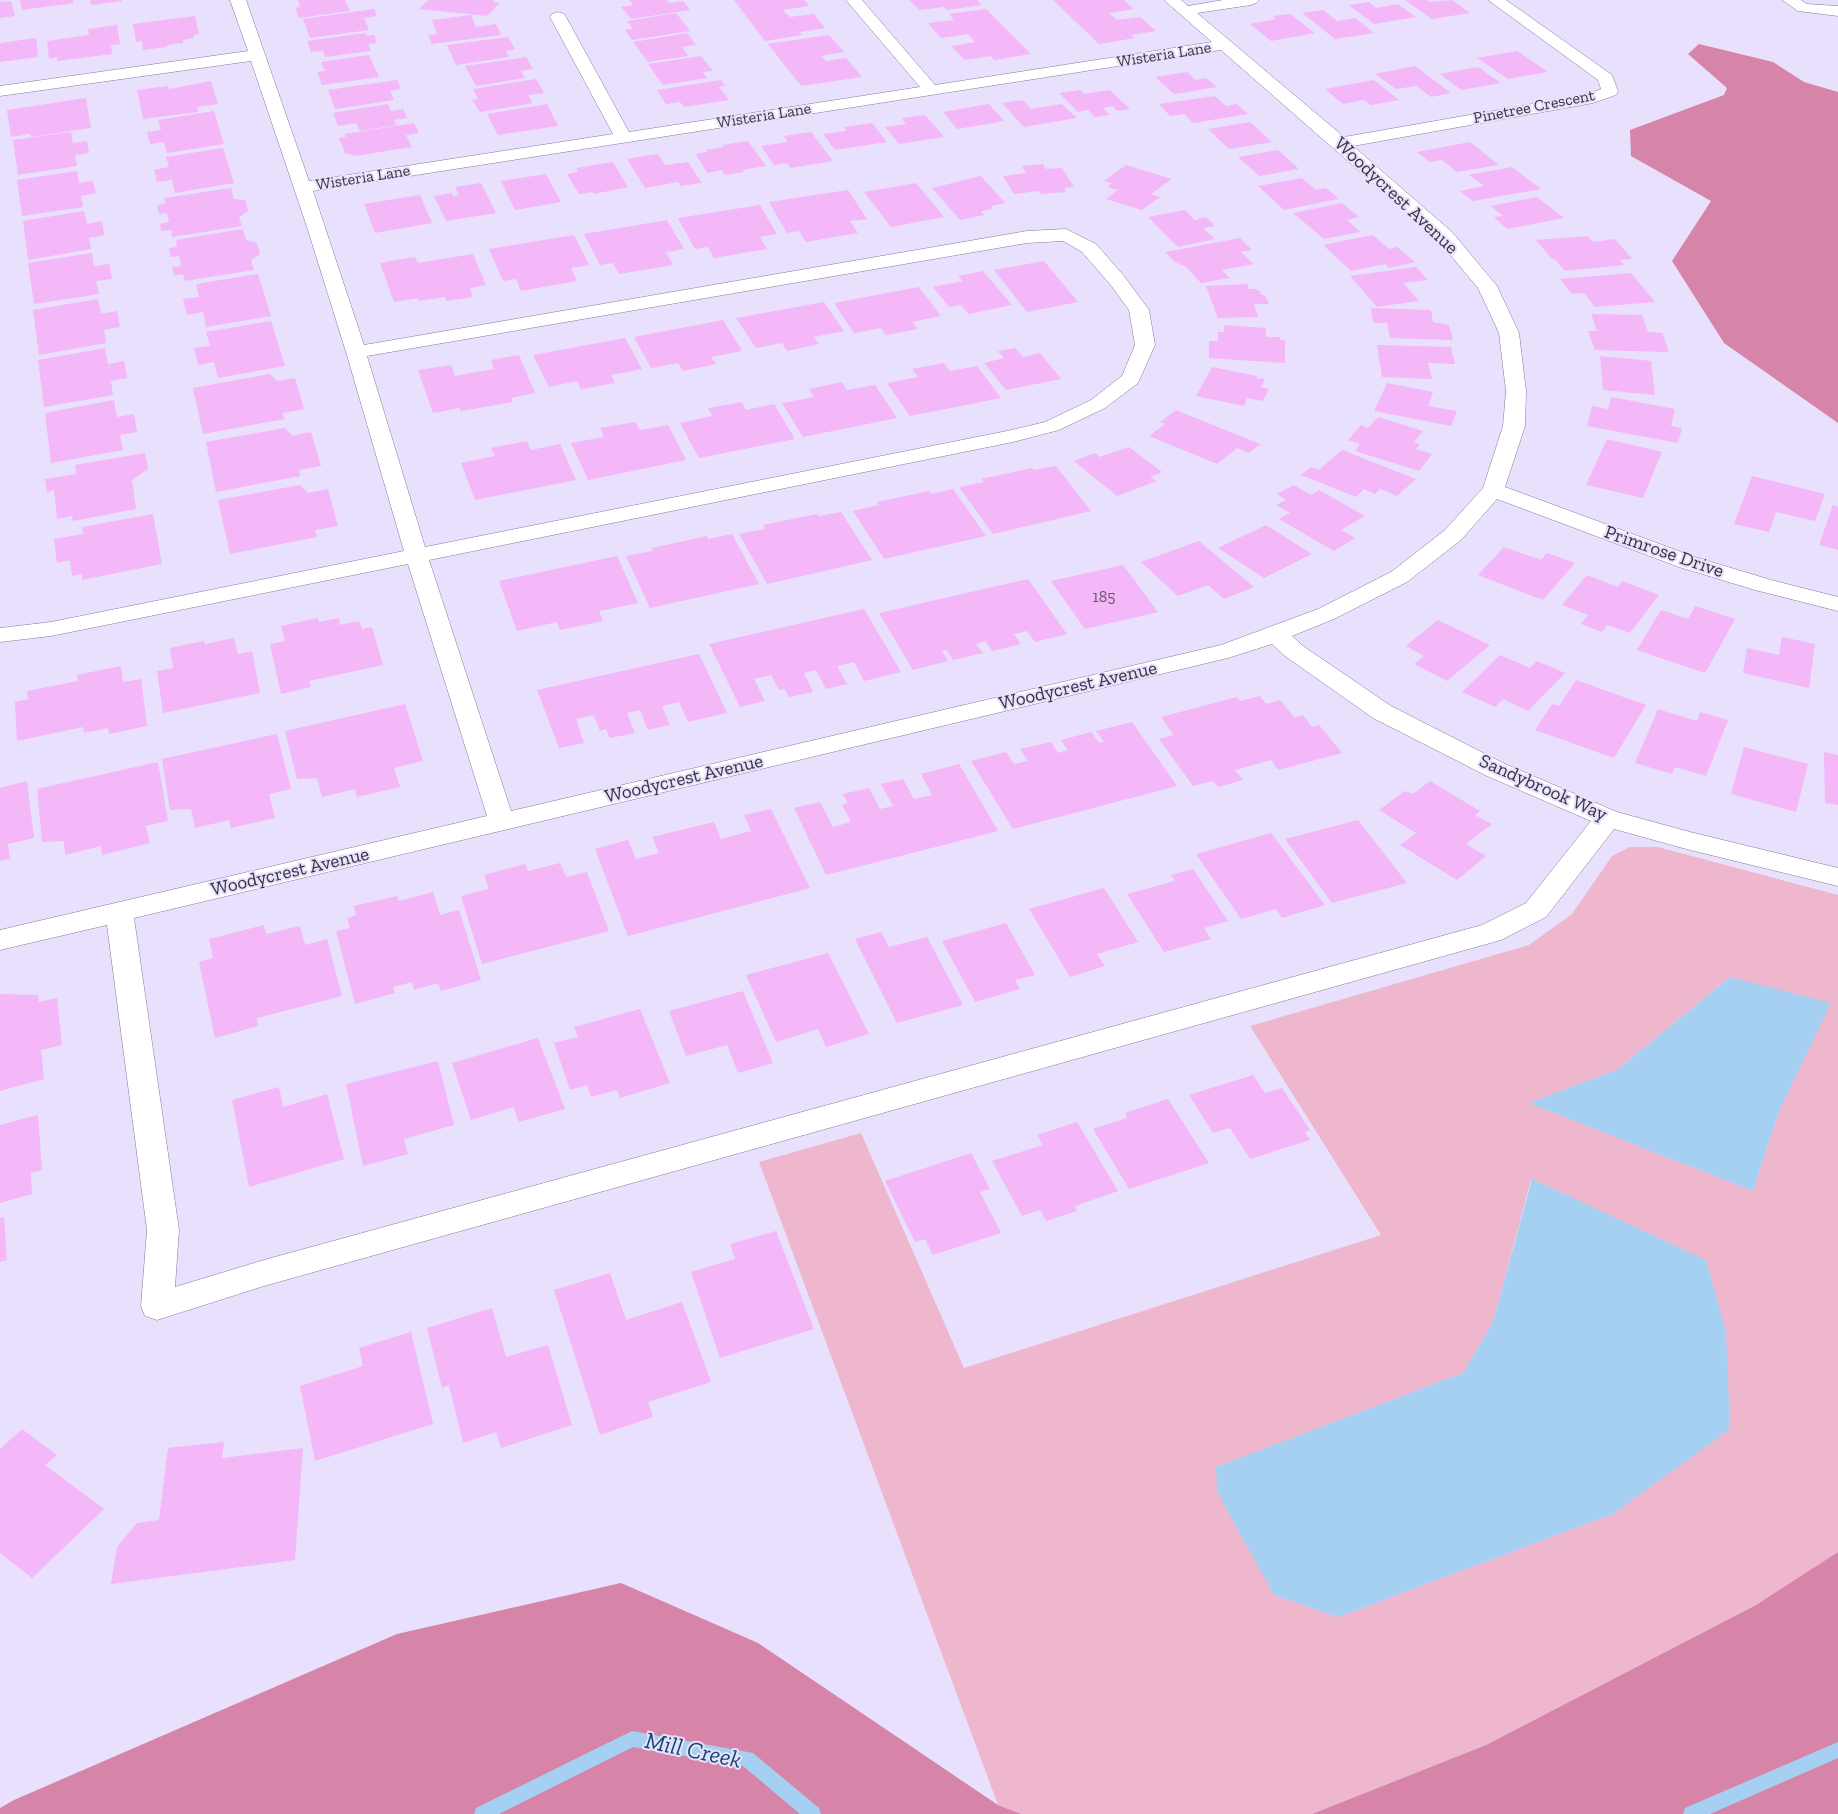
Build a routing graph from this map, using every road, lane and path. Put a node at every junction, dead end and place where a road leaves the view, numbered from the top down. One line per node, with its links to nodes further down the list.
1 (238, 0): 10 (street)
2 (854, 0): 11 (street)
3 (1251, 0): 6 (street)
4 (1496, 0): 14 (street, Pinetree Crescent)
5 (1790, 0): 7 (street)
6 (1178, 5): 9 (street, Woodycrest Avenue)
7 (1838, 11)
8 (558, 18): 13 (street)
9 (1224, 45): 11 (street, Wisteria Lane); 14 (street, Woodycrest Avenue)
10 (256, 54): 12 (street); 15 (street)
11 (931, 90): 13 (street, Wisteria Lane)
12 (0, 91)
13 (624, 138): 15 (street, Wisteria Lane)
14 (1340, 143): 17 (street, Woodycrest Avenue)
15 (304, 187): 16 (street)
16 (356, 352): 18 (street); 18 (street)
17 (1493, 490): 19 (street, Primrose Drive); 20 (street, Woodycrest Avenue)
18 (416, 554): 21 (street); 23 (street)
19 (1838, 604)
20 (1276, 634): 22 (street, Sandybrook Way); 23 (street, Woodycrest Avenue)
21 (0, 635)
22 (1608, 818): 24 (street, Sandybrook Way); 25 (street)
23 (502, 822): 25 (street, Woodycrest Avenue)
24 (1838, 877)
25 (119, 912): 26 (street, Woodycrest Avenue)
26 (0, 940)

